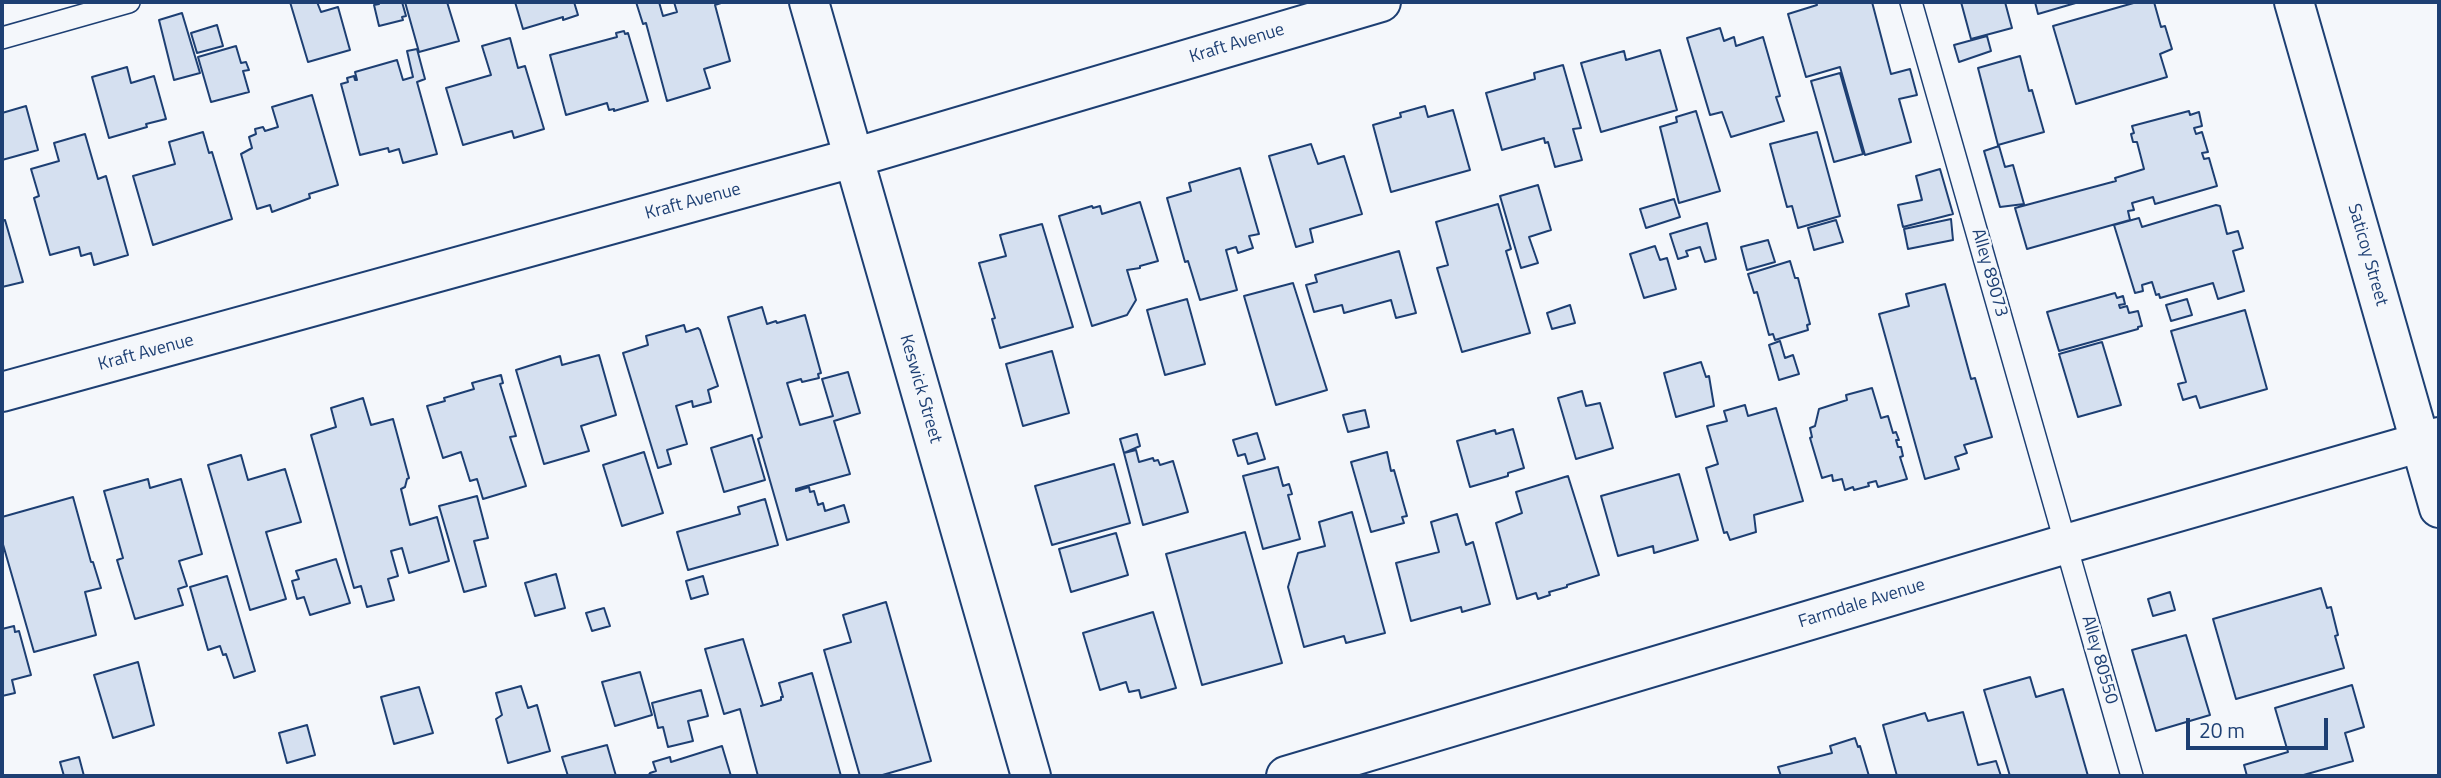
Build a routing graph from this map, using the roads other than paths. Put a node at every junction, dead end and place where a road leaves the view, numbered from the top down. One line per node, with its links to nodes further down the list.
1 (129, 2): 6 (lane)
2 (809, 2): 7 (street, Keswick Street)
3 (1381, 2): 7 (street, Kraft Avenue)
4 (1912, 2): 11 (lane, Alley 89073)
5 (2294, 2): 9 (street, Saticoy Street)
6 (2, 38)
7 (853, 158): 8 (street, Kraft Avenue); 12 (street, Keswick Street)
8 (2, 392)
9 (2430, 439): 10 (street, Saticoy Street); 11 (street, Farmdale Avenue)
10 (2439, 508)
11 (2066, 544): 13 (street, Farmdale Avenue); 14 (lane, Alley 80550)
12 (1031, 776)
13 (1286, 776)
14 (2132, 776)

